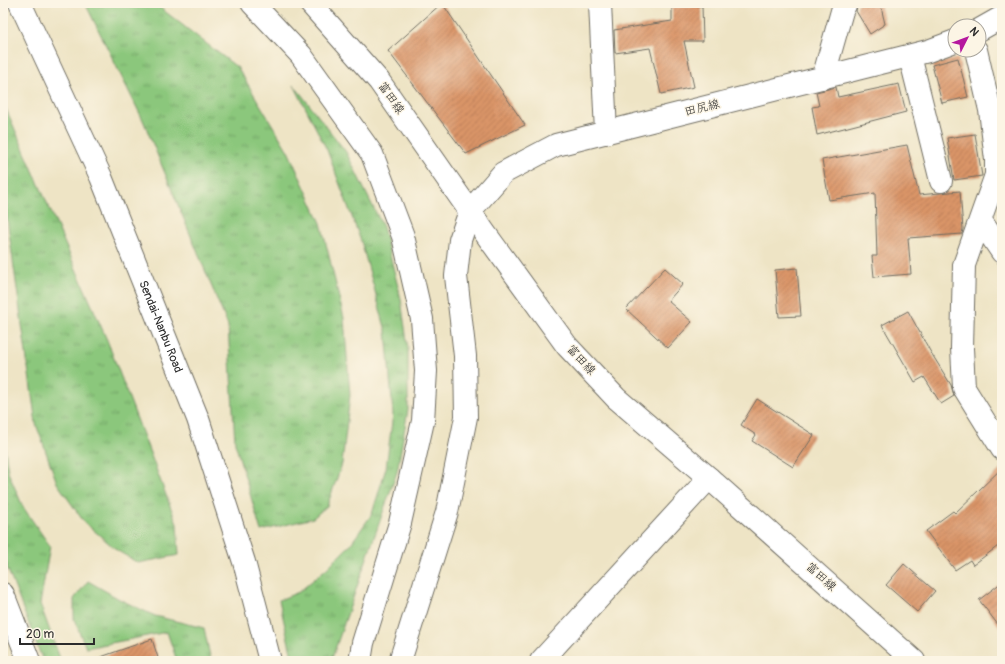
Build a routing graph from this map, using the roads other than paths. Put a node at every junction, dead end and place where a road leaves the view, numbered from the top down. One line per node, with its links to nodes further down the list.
1 (20, 3): 21 (main road, Sendai-Nanbu Road)
2 (252, 3): 22 (main road)
3 (310, 3): 14 (main road, 富田線)
4 (600, 3): 12 (main road)
5 (846, 3): 11 (main road)
6 (1002, 17): 7 (main road)
7 (987, 25)
8 (947, 44): 9 (main road, 田尻線)
9 (910, 56): 11 (main road, 田尻線); 13 (main road)
10 (978, 58): 15 (main road)
11 (823, 78): 12 (main road, 田尻線)
12 (606, 133): 14 (main road, 田尻線)
13 (941, 181)
14 (470, 212): 18 (main road, 富田線); 23 (main road, 田尻線)
15 (981, 221): 16 (main road); 17 (main road)
16 (1002, 252)
17 (1002, 449)
18 (709, 478): 24 (main road); 25 (main road, 富田線)
19 (3, 594): 20 (main road)
20 (29, 661)
21 (270, 661)
22 (360, 661)
23 (400, 661)
24 (541, 661)
25 (914, 661)

